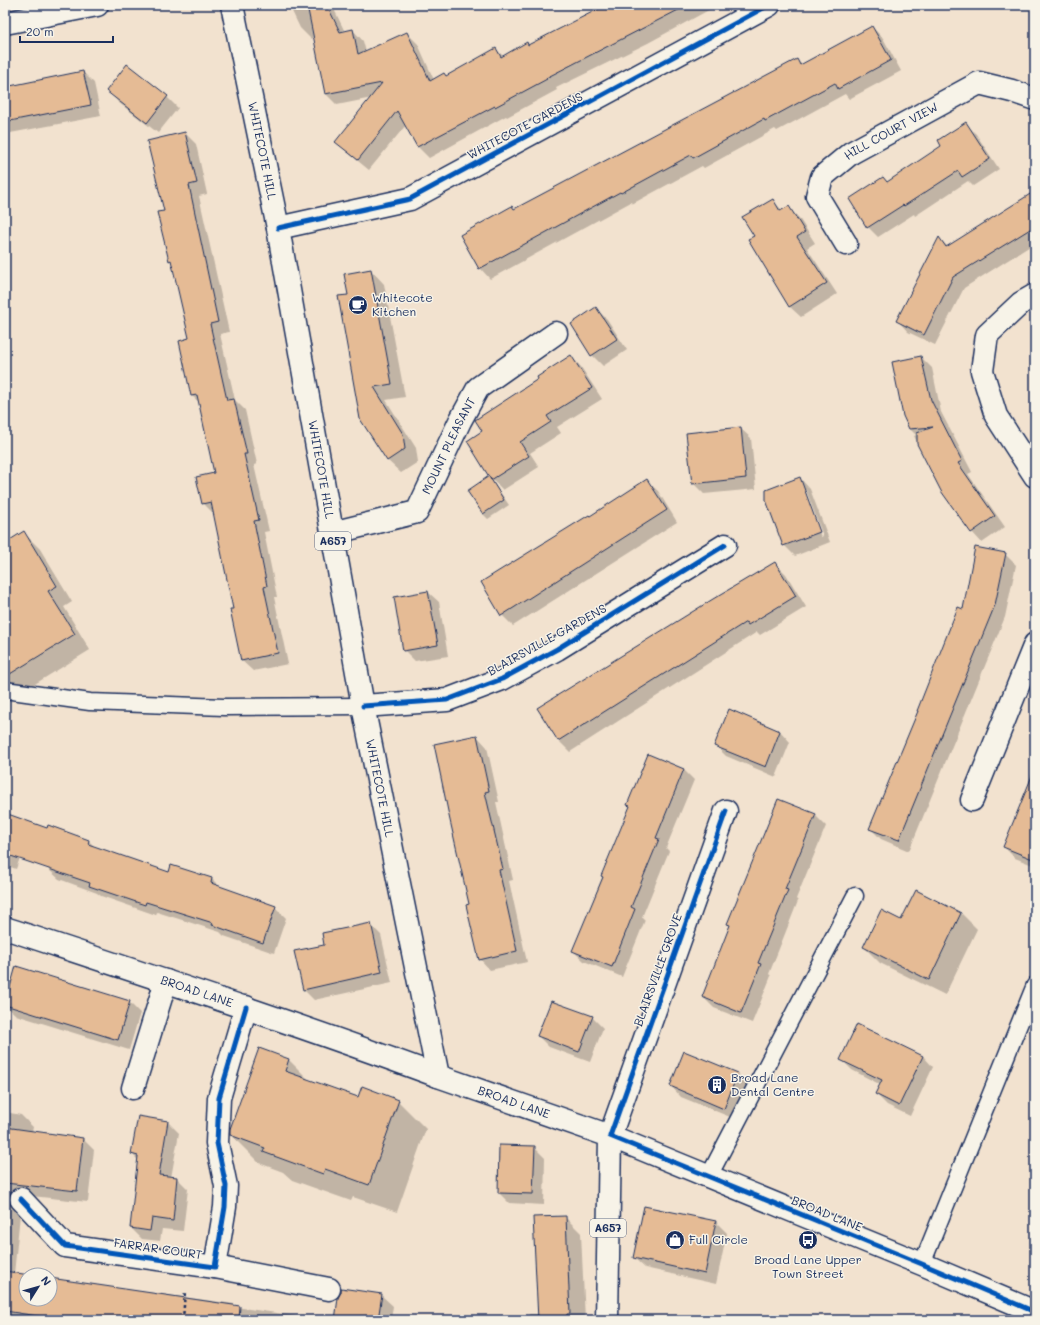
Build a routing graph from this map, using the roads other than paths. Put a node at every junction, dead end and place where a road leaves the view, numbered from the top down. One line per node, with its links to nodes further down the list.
1 (97, 5): 4 (street)
2 (232, 5): 6 (street, WHITECOTE HILL / A657)
3 (768, 5): 6 (street, WHITECOTE GARDENS)
4 (5, 23)
5 (1035, 99): 7 (street, HILL COURT VIEW)
6 (278, 228): 11 (street, WHITECOTE HILL / A657)
7 (846, 244)
8 (1035, 295): 10 (street)
9 (556, 333): 11 (street, MOUNT PLEASANT)
10 (1035, 476)
11 (332, 533): 15 (street, WHITECOTE HILL / A657)
12 (725, 545): 15 (street, BLAIRSVILLE GARDENS)
13 (1035, 644): 16 (street)
14 (5, 690): 15 (lane)
15 (363, 706): 23 (street, WHITECOTE HILL / A657)
16 (972, 800)
17 (726, 811): 25 (street, BLAIRSVILLE GROVE)
18 (855, 896): 26 (lane)
19 (5, 928): 20 (street, BROAD LANE)
20 (166, 981): 22 (street, BROAD LANE); 24 (street)
21 (1035, 986): 28 (lane)
22 (246, 1007): 23 (street, BROAD LANE); 29 (street, FARRAR COURT)
23 (438, 1076): 25 (street, BROAD LANE)
24 (133, 1088)
25 (610, 1136): 26 (street, BROAD LANE); 32 (street, A657)
26 (709, 1176): 28 (street, BROAD LANE)
27 (21, 1199): 29 (street, FARRAR COURT)
28 (922, 1264): 31 (street, BROAD LANE)
29 (215, 1267): 30 (street, FARRAR COURT)
30 (329, 1289)
31 (1035, 1312)
32 (607, 1320)

